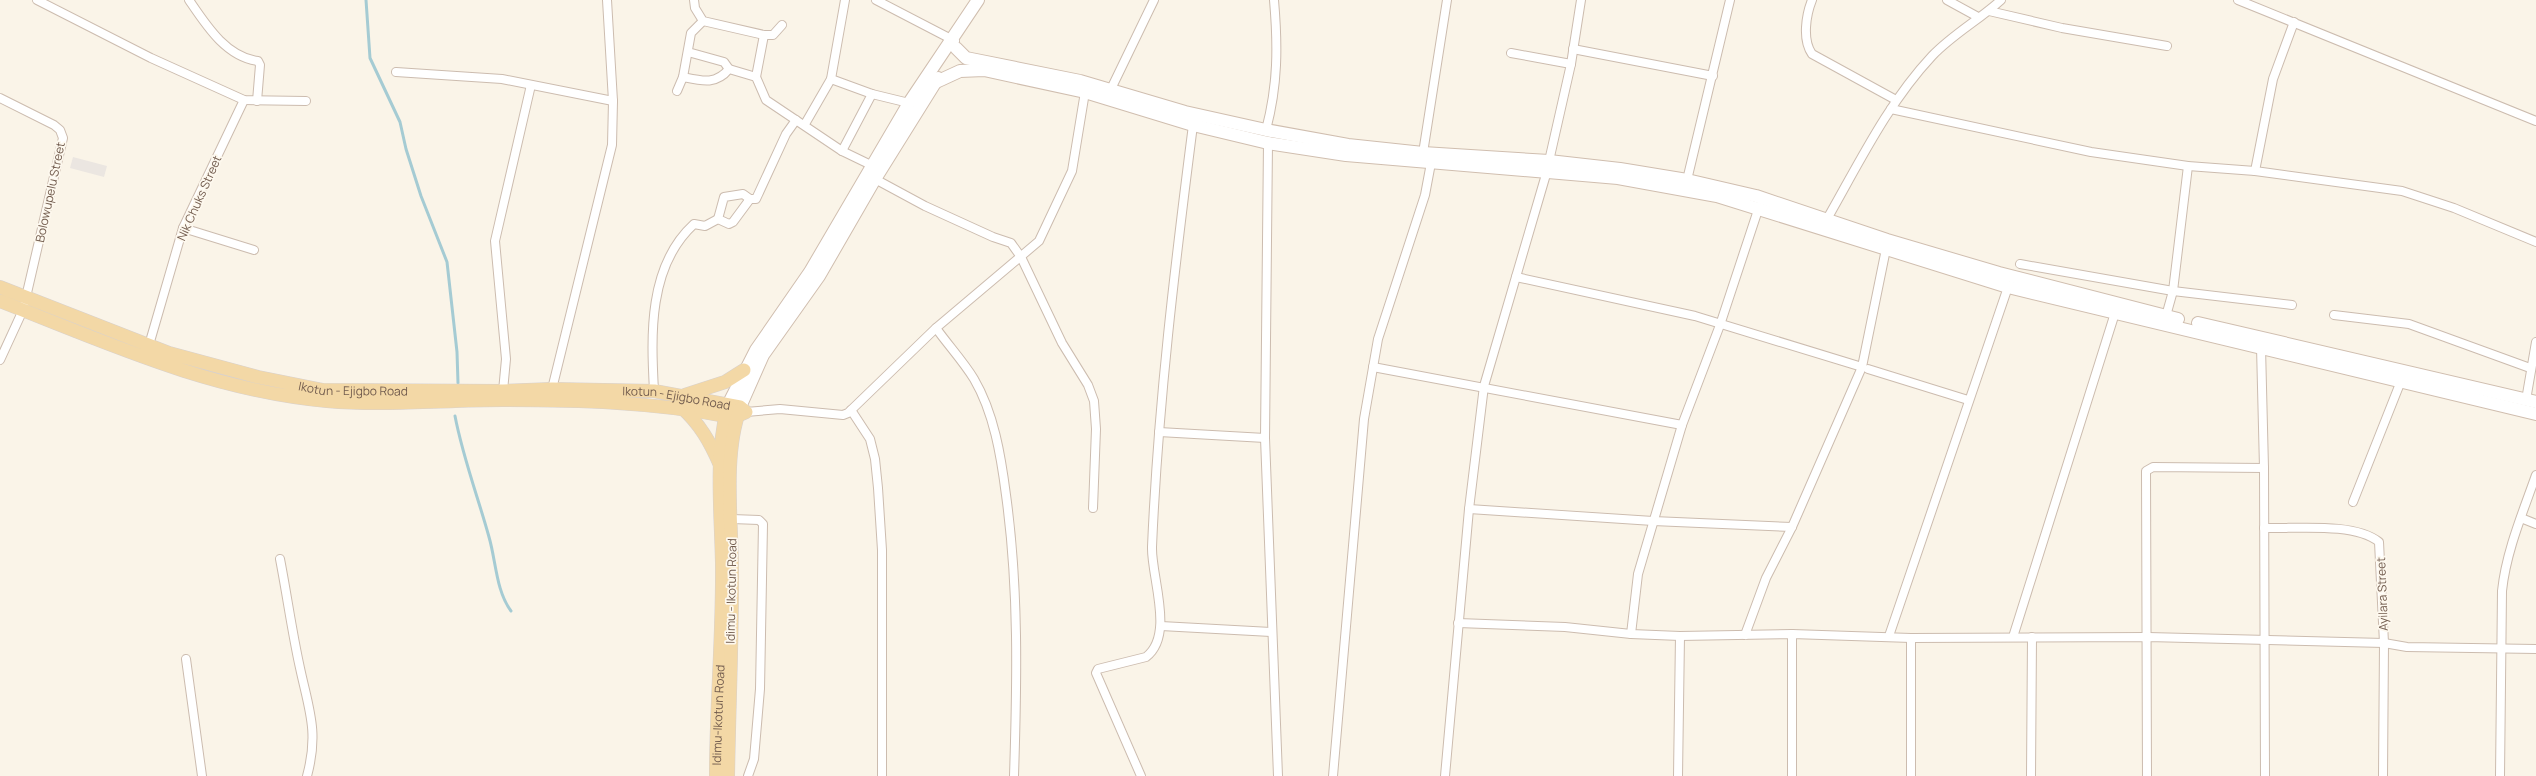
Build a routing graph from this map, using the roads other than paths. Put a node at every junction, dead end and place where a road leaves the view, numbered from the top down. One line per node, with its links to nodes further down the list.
1 (36, 0): 44 (street)
2 (189, 0): 47 (street)
3 (607, 0): 45 (street)
4 (694, 0): 20 (street)
5 (845, 0): 36 (street)
6 (876, 0): 26 (street)
7 (978, 0): 26 (main road)
8 (985, 0): 26 (main road)
9 (1154, 0): 39 (street)
10 (1274, 0): 55 (street)
11 (1447, 0): 58 (street)
12 (1581, 0): 25 (street)
13 (1730, 0): 33 (street)
14 (1947, 0): 19 (street)
15 (2000, 0): 18 (street)
16 (2238, 0): 21 (street)
17 (1810, 1): 46 (street)
18 (1989, 11): 19 (street); 24 (street)
19 (1978, 17): 46 (street)
20 (703, 21): 23 (street); 27 (street)
21 (2294, 22): 52 (street); 62 (street)
22 (782, 25): 23 (street)
23 (764, 35): 35 (street)
24 (2167, 46)
25 (1573, 49): 29 (street); 33 (street)
26 (950, 50): 31 (main road); 37 (main road); 39 (main road); 49 (main road)
27 (688, 52): 30 (street); 34 (street)
28 (1511, 53): 29 (street)
29 (1571, 64): 60 (street)
30 (729, 69): 34 (street); 35 (street)
31 (960, 71): 37 (main road); 41 (main road)
32 (396, 72): 38 (street)
33 (1714, 76): 65 (street)
34 (683, 77): 40 (street)
35 (756, 77): 51 (street)
36 (831, 79): 42 (street); 53 (street)
37 (934, 83): 64 (main road)
38 (531, 85): 45 (street); 101 (street)
39 (1111, 89): 55 (main road)
40 (677, 91)
41 (1085, 92): 54 (main road); 74 (street)
42 (872, 94): 49 (street); 57 (street)
43 (0, 98): 81 (street, Bolowupelu Street)
44 (244, 100): 47 (street); 70 (street, Nik Chuks Street)
45 (613, 100): 100 (street)
46 (1896, 100): 50 (street)
47 (257, 101): 48 (street)
48 (306, 101)
49 (909, 103): 59 (main road)
50 (1891, 109): 61 (street); 69 (street)
51 (796, 120): 53 (street); 66 (street)
52 (2536, 121)
53 (805, 124): 57 (street)
54 (1193, 125): 56 (main road); 110 (street)
55 (1266, 130): 58 (main road)
56 (1268, 143): 58 (main road); 111 (street)
57 (842, 151): 59 (street)
58 (1427, 158): 60 (main road); 93 (street)
59 (871, 165): 97 (main road)
60 (1548, 166): 63 (main road); 76 (street)
61 (2188, 166): 62 (street); 79 (street)
62 (2255, 171): 71 (street)
63 (1645, 177): 65 (main road); 67 (main road)
64 (875, 179): 74 (street); 107 (main road)
65 (1687, 180): 69 (main road)
66 (750, 199): 68 (street); 68 (street)
67 (1759, 207): 72 (main road); 86 (street)
68 (718, 219): 102 (street)
69 (1827, 219): 85 (main road)
70 (183, 228): 73 (street); 89 (street, Nik Chuks Street)
71 (2536, 242)
72 (1886, 249): 77 (main road); 94 (street)
73 (254, 250)
74 (1021, 257): 87 (street); 116 (street)
75 (2020, 264): 79 (street)
76 (1516, 277): 86 (street); 99 (street)
77 (2008, 286): 83 (main road); 103 (street)
78 (0, 287): 81 (main road, Ikotun - Ejigbo Road)
79 (2173, 291): 82 (street); 85 (street)
80 (0, 301): 81 (main road, Ikotun - Ejigbo Road)
81 (25, 304): 89 (main road, Ikotun - Ejigbo Road); 92 (street, Bolowupelu Street); 96 (main road, Ikotun - Ejigbo Road)
82 (2292, 305)
83 (2115, 313): 90 (main road); 133 (street)
84 (2334, 315): 95 (street)
85 (2166, 316): 104 (main road)
86 (1720, 325): 94 (street); 109 (street)
87 (936, 328): 106 (street); 148 (street)
88 (2536, 342): 95 (street)
89 (149, 345): 91 (main road, Ikotun - Ejigbo Road)
90 (2261, 346): 98 (main road); 113 (street)
91 (180, 356): 96 (main road); 101 (main road, Ikotun - Ejigbo Road)
92 (0, 360)
93 (1373, 367): 99 (street); 151 (street)
94 (1865, 368): 103 (street); 122 (street)
95 (2530, 368): 104 (street)
96 (176, 369): 105 (main road, Ikotun - Ejigbo Road)
97 (744, 370): 105 (main road); 107 (main road)
98 (2401, 381): 108 (main road); 115 (street)
99 (1484, 386): 109 (street); 117 (street)
100 (552, 389): 101 (main road, Ikotun - Ejigbo Road); 102 (main road, Ikotun - Ejigbo Road)
101 (503, 391)
102 (654, 391): 105 (main road, Ikotun - Ejigbo Road)
103 (1968, 400): 132 (street)
104 (2531, 401)
105 (682, 402): 107 (main road, Ikotun - Ejigbo Road); 112 (main road)
106 (851, 410): 107 (street); 147 (street)
107 (735, 411): 112 (main road, Idimu-Ikotun Road); 119 (main road, Idimu - Ikotun Road)
108 (2536, 414)
109 (1682, 425): 120 (street)
110 (1160, 432): 111 (street); 126 (street)
111 (1265, 438): 127 (street)
112 (721, 468): 144 (main road, Idimu-Ikotun Road)
113 (2264, 468): 123 (street); 135 (street)
114 (2536, 475): 118 (street)
115 (2353, 502)
116 (1093, 508)
117 (1469, 509): 120 (street); 125 (street)
118 (2521, 518): 121 (street); 139 (street)
119 (732, 519): 145 (main road, Idimu - Ikotun Road); 146 (street)
120 (1653, 521): 122 (street); 128 (street)
121 (2536, 524)
122 (1792, 527): 130 (street)
123 (2264, 528): 137 (street); 138 (street, Ayilara Street)
124 (280, 559): 143 (street)
125 (1458, 623): 128 (street); 152 (street)
126 (1162, 626): 127 (street); 149 (street)
127 (1271, 632): 150 (street)
128 (1631, 634): 131 (street)
129 (1792, 634): 130 (street); 132 (street); 154 (street)
130 (1746, 635): 131 (street)
131 (1680, 636): 153 (street)
132 (1889, 636): 136 (street)
133 (2013, 637): 134 (street); 136 (street)
134 (2032, 637): 135 (street); 156 (street)
135 (2148, 637): 137 (street); 157 (street)
136 (1911, 638): 155 (street)
137 (2265, 640): 138 (street); 158 (street)
138 (2384, 643): 139 (street); 159 (street, Ayilara Street)
139 (2502, 647): 140 (street); 160 (street)
140 (2536, 649)
141 (186, 659): 142 (street)
142 (202, 776)
143 (307, 776)
144 (716, 776)
145 (728, 776)
146 (748, 776)
147 (882, 776)
148 (1014, 776)
149 (1141, 776)
150 (1278, 776)
151 (1333, 776)
152 (1445, 776)
153 (1678, 776)
154 (1792, 776)
155 (1911, 776)
156 (2031, 776)
157 (2147, 776)
158 (2265, 776)
159 (2383, 776)
160 (2500, 776)

